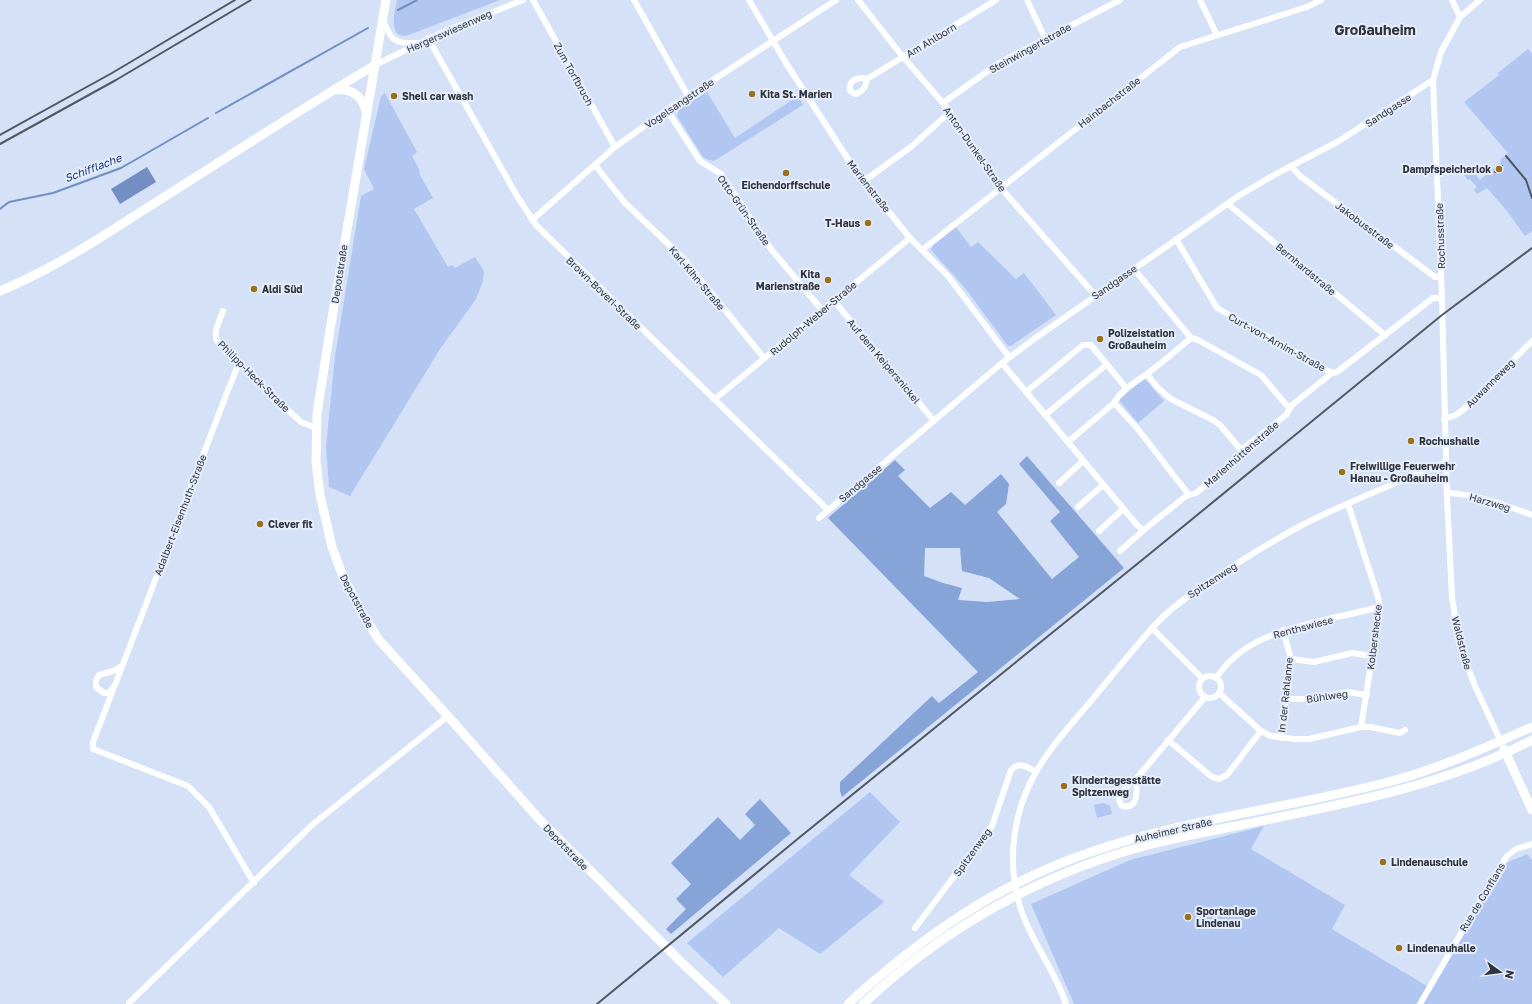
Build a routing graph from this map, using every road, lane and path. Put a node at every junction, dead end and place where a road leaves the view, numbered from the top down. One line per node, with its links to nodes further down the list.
1 (386, 0): 16 (main road, Depotstraße)
2 (523, 0): 18 (street, Hergerswiesenweg)
3 (533, 0): 32 (street, Zum Torfbruch)
4 (634, 0): 27 (street)
5 (749, 0): 20 (street, Marienstraße)
6 (836, 0): 20 (street, Vogelsangstraße)
7 (858, 0): 22 (street, Anton-Dunkel-Straße)
8 (996, 0): 22 (street, Am Ahlborn)
9 (1026, 0): 19 (street)
10 (1120, 0): 19 (street, Steinwingertstraße)
11 (1200, 0): 17 (street)
12 (1321, 0): 17 (street, Hainbachstraße)
13 (1452, 0): 15 (street)
14 (1480, 0): 15 (street, Rochusstraße)
15 (1460, 17): 25 (street, Rochusstraße)
16 (383, 19): 21 (street); 23 (main road, Depotstraße)
17 (1217, 35): 36 (street, Hainbachstraße)
18 (428, 38): 21 (street, Hergerswiesenweg); 38 (street, Brown-Boveri-Straße)
19 (1045, 38): 28 (street, Steinwingertstraße)
20 (774, 41): 27 (street, Vogelsangstraße); 35 (street, Marienstraße)
21 (418, 43): 23 (street, Hergerswiesenweg)
22 (903, 57): 24 (street, Am Ahlborn); 28 (street, Anton-Dunkel-Straße)
23 (376, 65): 26 (main road); 31 (main road, Depotstraße)
24 (867, 79)
25 (1433, 80): 34 (street, Sandgasse); 43 (street, Rochusstraße)
26 (333, 90): 31 (main road); 44 (main road)
27 (688, 96): 29 (street, Vogelsangstraße)
28 (943, 103): 30 (street, Anton-Dunkel-Straße)
29 (667, 110): 32 (street, Vogelsangstraße); 48 (street, Otto-Grün-Straße)
30 (950, 112): 35 (street); 36 (street, Anton-Dunkel-Straße)
31 (366, 117): 68 (main road, Depotstraße)
32 (615, 148): 33 (street, Vogelsangstraße)
33 (595, 165): 38 (street, Vogelsangstraße); 54 (street, Karl-Kihn-Straße)
34 (1291, 166): 37 (street, Sandgasse); 43 (street, Jakobusstraße)
35 (864, 181): 39 (street, Marienstraße)
36 (1001, 188): 41 (street, Hainbachstraße); 45 (street, Anton-Dunkel-Straße)
37 (1228, 204): 40 (street, Sandgasse); 50 (street, Bernhardstraße)
38 (532, 220): 62 (street, Brown-Boveri-Straße)
39 (910, 238): 41 (street, Marienstraße); 47 (street, Rudolph-Weber-Straße)
40 (1176, 239): 42 (street, Sandgasse); 58 (street, Curt-von-Arnim-Straße)
41 (922, 250): 53 (street, Marienstraße)
42 (1134, 269): 45 (street, Sandgasse); 51 (street)
43 (1441, 277): 46 (street, Rochusstraße)
44 (0, 291)
45 (1095, 295): 53 (street, Sandgasse)
46 (1442, 298): 50 (street, Curt-von-Arnim-Straße); 66 (street, Rochusstraße)
47 (834, 301): 48 (street, Rudolph-Weber-Straße); 67 (street, Auf dem Keipersnickel)
48 (822, 310): 54 (street, Rudolph-Weber-Straße)
49 (223, 311): 55 (street, Philipp-Heck-Straße)
50 (1385, 335): 58 (street, Curt-von-Arnim-Straße)
51 (1191, 338): 59 (street); 64 (street)
52 (1532, 341): 66 (street, Auwanneweg)
53 (1009, 357): 56 (street, Sandgasse)
54 (764, 358): 62 (street, Rudolph-Weber-Straße)
55 (239, 363): 68 (street, Philipp-Heck-Straße); 91 (street, Adalbert-Eisenhuth-Straße)
56 (1002, 363): 61 (street); 67 (street, Sandgasse)
57 (1106, 365): 60 (street); 61 (street); 65 (street)
58 (1332, 372): 64 (street, Marienhüttenstraße)
59 (1147, 374): 60 (street); 70 (street)
60 (1126, 388): 63 (street)
61 (1026, 392): 65 (street)
62 (715, 399): 80 (street, Brown-Boveri-Straße)
63 (1114, 403): 69 (street); 76 (street)
64 (1289, 408): 70 (street, Marienhüttenstraße)
65 (1045, 415): 69 (street)
66 (1444, 419): 72 (street, Rochusstraße)
67 (934, 421): 80 (street, Sandgasse)
68 (316, 428): 99 (main road, Depotstraße)
69 (1068, 442): 71 (street)
70 (1242, 451): 76 (street, Marienhüttenstraße)
71 (1083, 461): 73 (street); 74 (street)
72 (1446, 462): 75 (street, Waldstraße); 77 (street, Spitzenweg)
73 (1058, 483)
74 (1103, 485): 78 (street); 79 (street)
75 (1447, 493): 81 (street, Harzweg); 107 (street, Waldstraße)
76 (1189, 494): 83 (street, Marienhüttenstraße)
77 (1348, 504): 86 (street, Kolbershecke); 87 (street, Spitzenweg)
78 (1078, 507)
79 (1123, 509): 83 (street); 84 (street)
80 (828, 510): 82 (street, Sandgasse)
81 (1532, 515)
82 (819, 518)
83 (1145, 529): 85 (street, Marienhüttenstraße)
84 (1099, 532)
85 (1120, 552)
86 (1380, 607): 88 (street, Renthswiese); 89 (street, Kolbershecke)
87 (1152, 628): 93 (street); 109 (street, Spitzenweg)
88 (1283, 630): 90 (street, In der Rahlanne); 92 (street, Renthswiese)
89 (1373, 656): 90 (street); 96 (street, Kolbershecke)
90 (1291, 659): 98 (street, In der Rahlanne)
91 (122, 666): 94 (street, Adalbert-Eisenhuth-Straße); 94 (street)
92 (1216, 678): 93 (street); 95 (street)
93 (1203, 679): 97 (street)
94 (113, 690): 113 (street, Adalbert-Eisenhuth-Straße)
95 (1219, 693): 97 (street); 103 (street)
96 (1367, 694): 98 (street, Bühlweg); 100 (street, Kolbershecke)
97 (1205, 696): 105 (street)
98 (1286, 698): 104 (street, In der Rahlanne)
99 (448, 716): 113 (street); 116 (main road, Depotstraße)
100 (1361, 727): 102 (street); 104 (street)
101 (1532, 727): 107 (main road, Auheimer Straße)
102 (1405, 730)
103 (1261, 731): 104 (street); 105 (street)
104 (1281, 738)
105 (1168, 740): 110 (street)
106 (1532, 740): 108 (main road, Auheimer Straße)
107 (1501, 742): 108 (main road, Waldstraße); 117 (main road, Auheimer Straße)
108 (1506, 753): 111 (main road, Waldstraße); 118 (main road, Auheimer Straße)
109 (1036, 772): 114 (street, Spitzenweg); 119 (street, Spitzenweg)
110 (1136, 779)
111 (1532, 810)
112 (1532, 844): 120 (street, Rue de Conflans)
113 (254, 883): 115 (street)
114 (915, 928)
115 (129, 1003)
116 (726, 1004)
117 (848, 1004)
118 (863, 1004)
119 (1066, 1004)
120 (1420, 1004)

